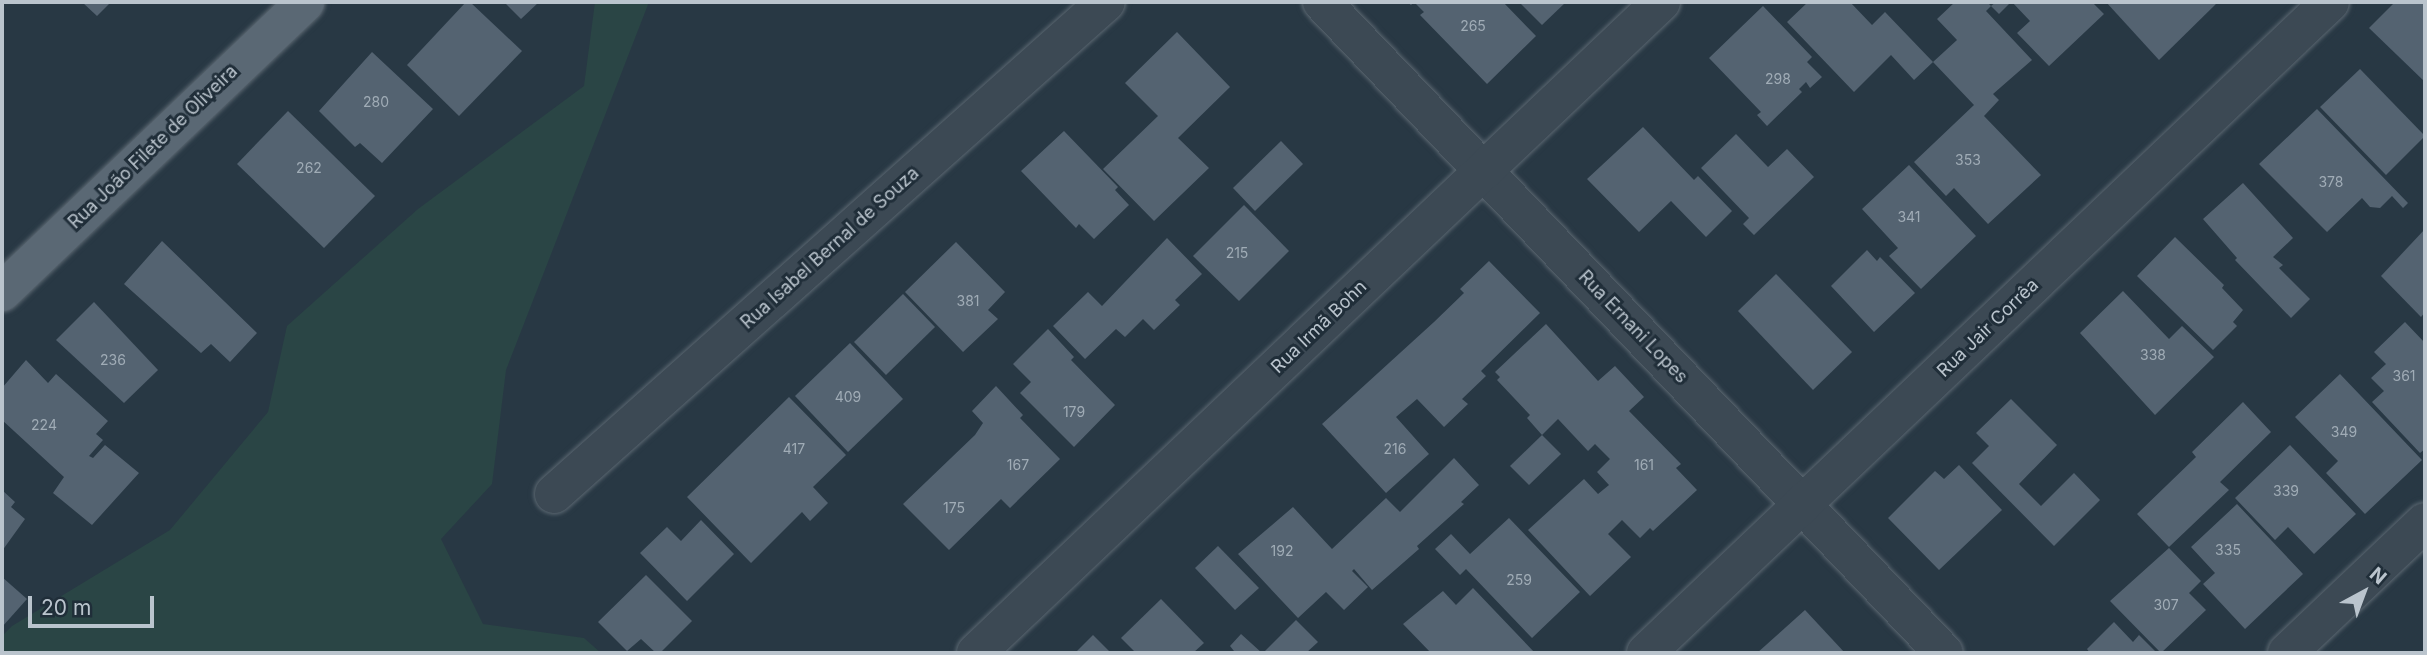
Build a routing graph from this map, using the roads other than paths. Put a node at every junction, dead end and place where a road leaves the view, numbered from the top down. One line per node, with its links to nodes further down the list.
1 (305, 2): 7 (main road, Rua João Filete de Oliveira)
2 (1106, 2): 8 (street, Rua Isabel Bernal de Souza)
3 (1322, 2): 6 (street, Rua Ernani Lopes)
4 (1661, 2): 6 (street, Rua Irmã Bohn)
5 (2330, 2): 9 (street, Rua Jair Corrêa)
6 (1484, 171): 9 (street, Rua Ernani Lopes); 11 (street, Rua Irmã Bohn)
7 (2, 292)
8 (554, 494)
9 (1802, 505): 12 (street, Rua Jair Corrêa); 13 (street, Rua Ernani Lopes)
10 (2425, 522): 14 (street)
11 (976, 653)
12 (1646, 653)
13 (1944, 653)
14 (2287, 653)

